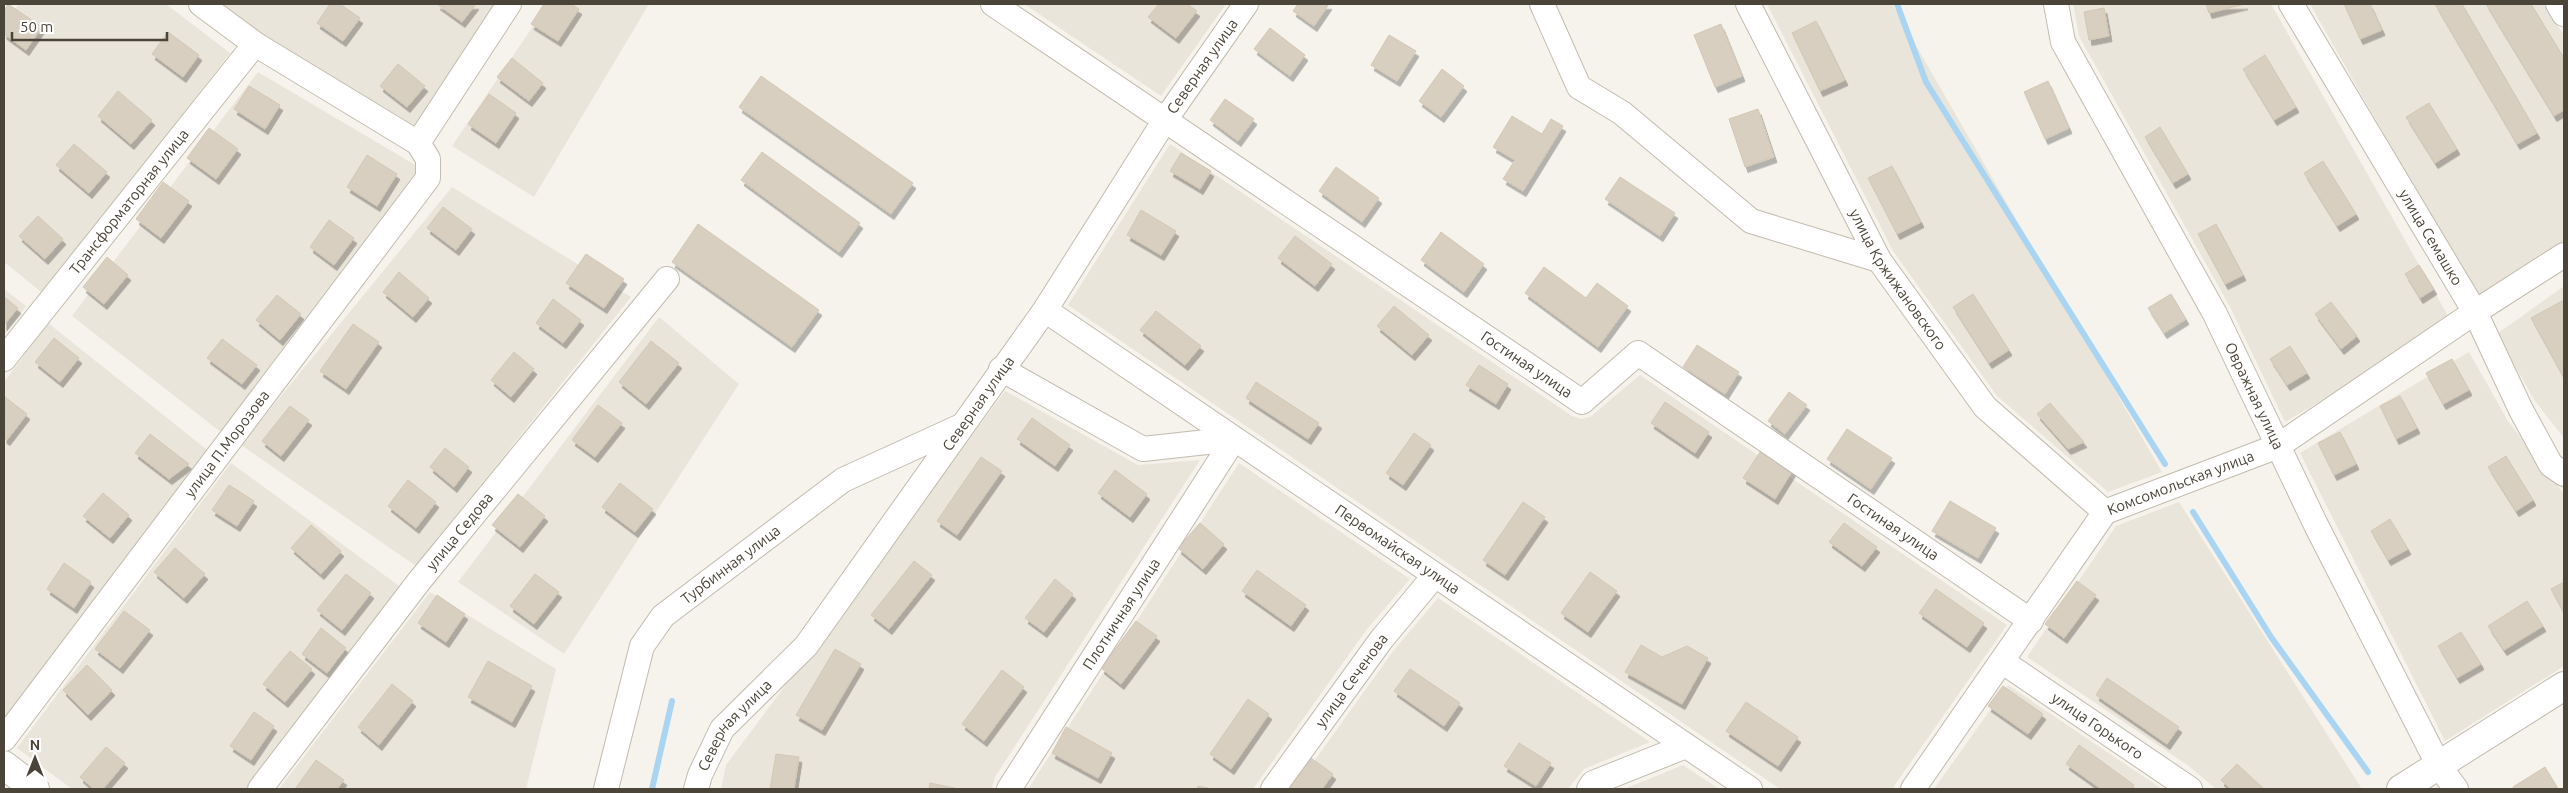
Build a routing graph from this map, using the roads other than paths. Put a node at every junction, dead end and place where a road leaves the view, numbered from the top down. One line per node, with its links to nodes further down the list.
1 (201, 4): 11 (street)
2 (509, 4): 13 (street)
3 (993, 4): 12 (street)
4 (1246, 4): 12 (street, Северная улица)
5 (1542, 4): 15 (street)
6 (1748, 4): 15 (street, улица Кржижановского)
7 (2056, 4): 23 (street, Овражная улица)
8 (2291, 4): 18 (street, улица Семашко)
9 (2558, 4): 10 (street)
10 (2564, 14)
11 (255, 44): 13 (street); 19 (street, Трансформаторная улица)
12 (1165, 120): 17 (street, Северная улица); 27 (street, Гостиная улица)
13 (418, 142): 30 (street, улица П.Морозова)
14 (2564, 255): 18 (street, Комсомольская улица)
15 (1878, 260): 25 (street, улица Кржижановского)
16 (667, 279): 35 (street, улица Седова)
17 (1045, 310): 20 (street, Северная улица); 22 (street, Первомайская улица)
18 (2475, 312): 23 (street, Комсомольская улица); 24 (street, улица Семашко)
19 (4, 359)
20 (1001, 369): 21 (street, Северная улица); 22 (street)
21 (960, 427): 36 (street, Турбинная улица); 37 (street, Северная улица)
22 (1234, 439): 26 (street, Первомайская улица); 38 (street, Плотничная улица)
23 (2278, 446): 25 (street, Комсомольская улица); 33 (street, Овражная улица)
24 (2564, 474)
25 (2105, 512): 27 (street, Комсомольская улица)
26 (1435, 575): 31 (street, Первомайская улица); 39 (street, улица Сеченова)
27 (2030, 621): 28 (street, Комсомольская улица)
28 (2003, 662): 42 (street, Комсомольская улица); 43 (street, улица Горького)
29 (2564, 686): 33 (street)
30 (4, 740)
31 (1686, 746): 40 (street); 41 (street, Первомайская улица)
32 (4, 765): 34 (street)
33 (2439, 766): 44 (street); 45 (street, Овражная улица)
34 (35, 789)
35 (260, 789)
36 (606, 789)
37 (696, 789)
38 (1009, 789)
39 (1273, 789)
40 (1589, 789)
41 (1750, 789)
42 (1913, 789)
43 (2190, 789)
44 (2401, 789)
45 (2456, 789)

